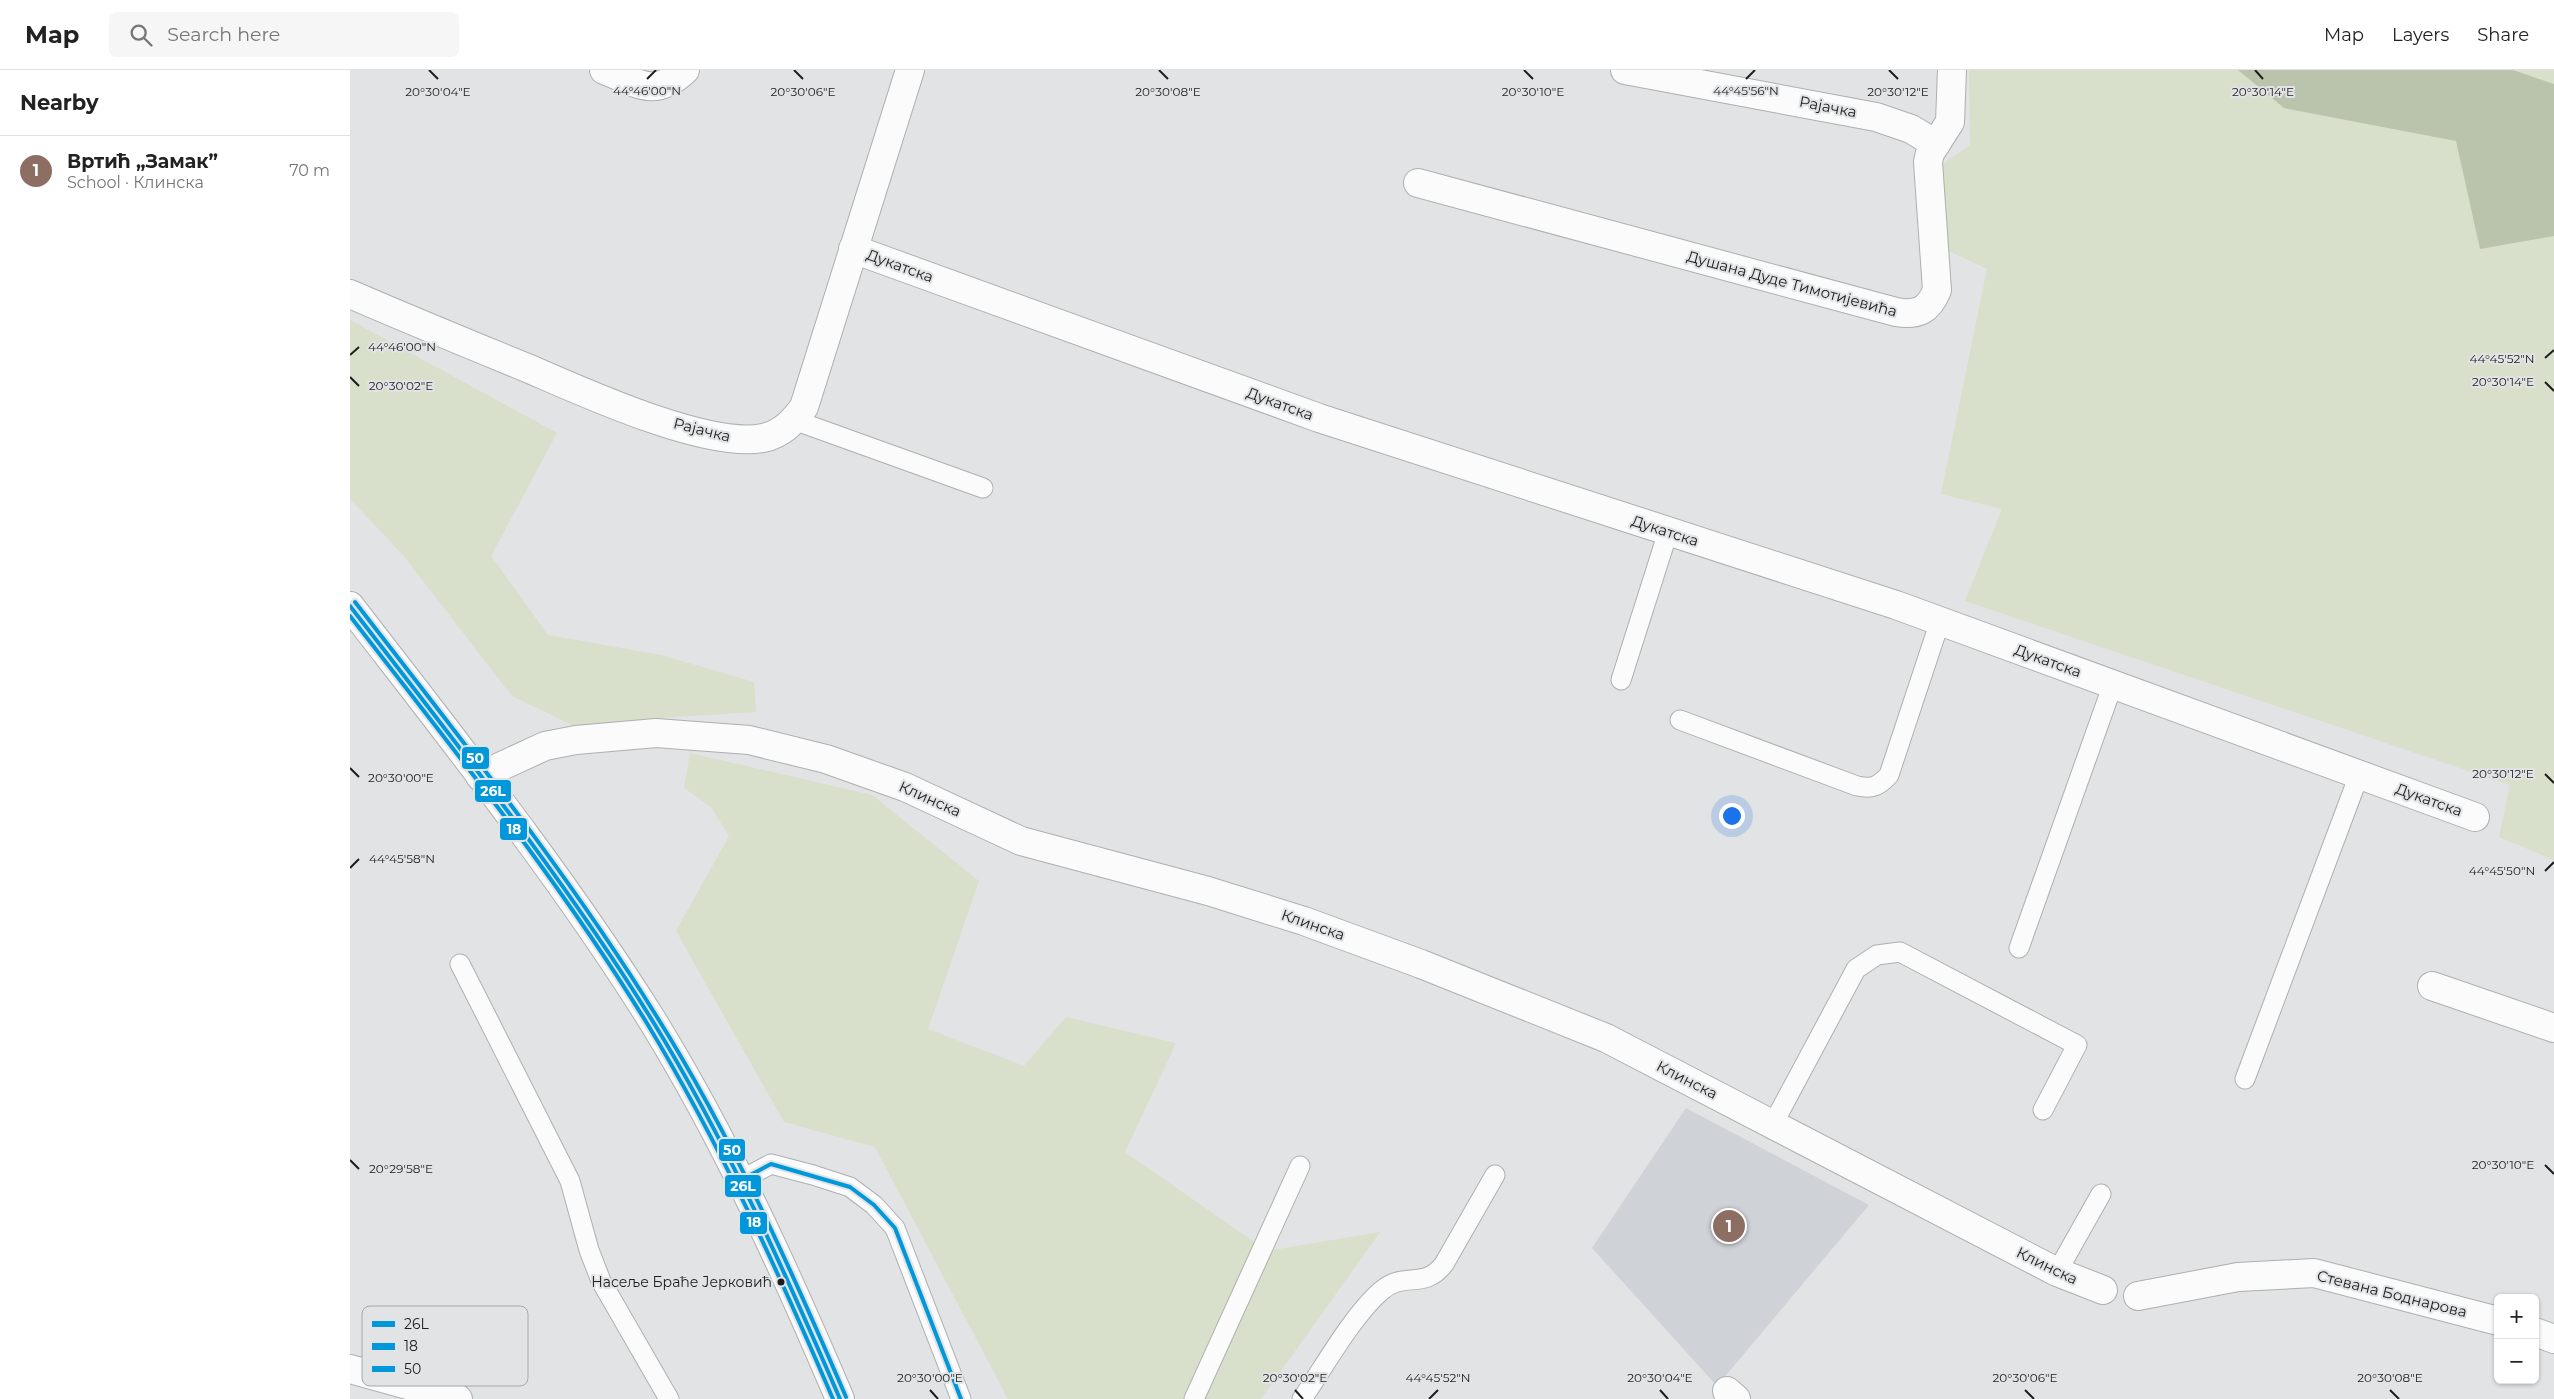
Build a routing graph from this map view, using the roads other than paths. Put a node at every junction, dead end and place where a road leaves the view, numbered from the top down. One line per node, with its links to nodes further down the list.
1 (604, 70): 2 (street)
2 (685, 70)
3 (910, 70): 8 (street, Рајачка)
4 (1625, 70): 6 (street, Рајачка)
5 (1952, 70): 6 (street, Душана Дуде Тимотијевића)
6 (1936, 144): 7 (street, Душана Дуде Тимотијевића)
7 (1418, 184)
8 (853, 249): 10 (street, Рајачка); 12 (street, Дукатска)
9 (350, 294): 10 (street, Рајачка)
10 (794, 420): 11 (lane)
11 (983, 488)
12 (1668, 532): 14 (street, Дукатска); 15 (lane)
13 (350, 606): 19 (street)
14 (1940, 621): 16 (street, Дукатска); 17 (lane)
15 (1621, 680)
16 (2113, 684): 18 (street, Дукатска); 21 (lane)
17 (1680, 720)
18 (2359, 775): 20 (street, Дукатска); 25 (lane)
19 (480, 776): 27 (street, Клинска); 30 (street)
20 (2475, 817)
21 (2019, 948)
22 (460, 964): 40 (lane)
23 (2432, 986): 24 (street)
24 (2554, 1028)
25 (2245, 1079)
26 (2043, 1110): 27 (lane)
27 (1773, 1124): 32 (street, Клинска)
28 (1300, 1166): 43 (lane)
29 (1495, 1176): 44 (lane)
30 (739, 1181): 41 (street); 42 (lane)
31 (2101, 1194): 32 (lane)
32 (2057, 1272): 33 (street, Клинска)
33 (2103, 1290)
34 (2138, 1296): 35 (street, Стевана Боднарова)
35 (2494, 1320)
36 (2539, 1333): 37 (street)
37 (2554, 1339)
38 (410, 1386): 39 (street)
39 (458, 1399)
40 (669, 1399)
41 (840, 1399)
42 (961, 1399)
43 (1194, 1399)
44 (1302, 1399)

